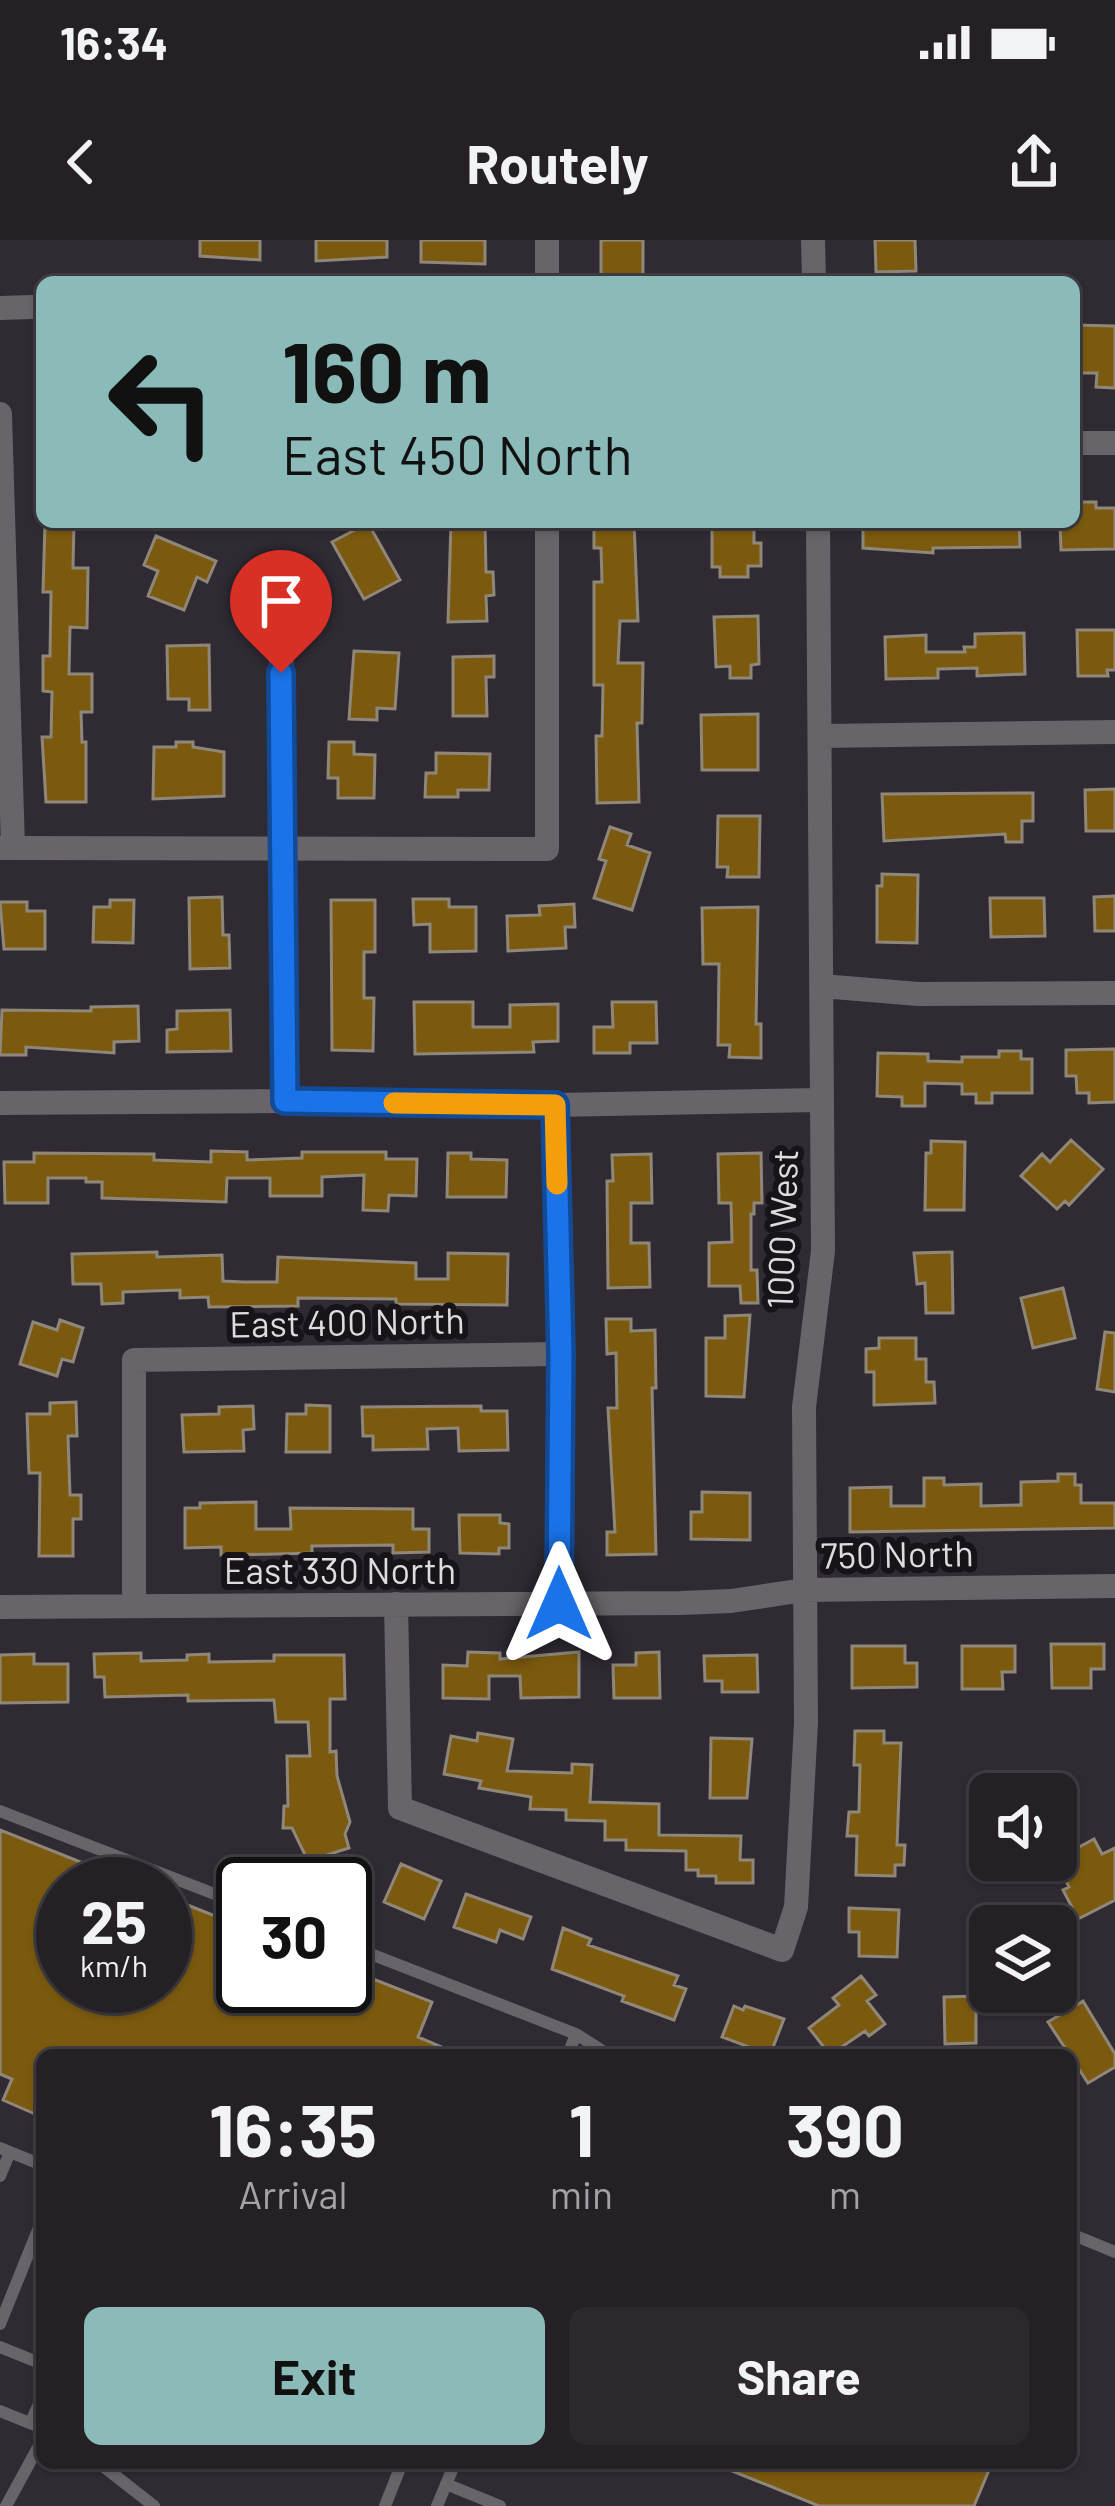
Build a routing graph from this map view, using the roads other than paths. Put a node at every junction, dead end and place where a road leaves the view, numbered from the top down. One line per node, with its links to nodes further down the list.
1 (547, 240): 3 (street)
2 (813, 240): 4 (street)
3 (547, 276)
4 (814, 276)
5 (32, 307): 6 (street)
6 (0, 308)
7 (0, 414): 12 (street)
8 (1080, 443): 9 (street)
9 (1115, 443)
10 (547, 528): 17 (street)
11 (818, 528): 15 (street, 1000 West)
12 (2, 587): 16 (street)
13 (281, 629): 17 (street)
14 (1115, 732): 15 (street)
15 (822, 736): 18 (street, 1000 West)
16 (7, 848): 17 (street)
17 (281, 850): 21 (street)
18 (822, 986): 19 (street); 20 (street, 1000 West)
19 (1115, 993)
20 (820, 1100): 23 (street); 26 (street, 1000 West)
21 (285, 1101): 22 (street); 23 (street)
22 (0, 1103)
23 (555, 1105): 24 (street)
24 (561, 1354): 29 (street); 30 (street, East 400 North)
25 (1115, 1586): 26 (street, 750 North)
26 (804, 1590): 27 (street, 750 North); 28 (street, 1000 West)
27 (681, 1603): 29 (street, East 330 North)
28 (396, 1604): 29 (street, East 330 North); 30 (street, East 330 North)
29 (559, 1604)
30 (134, 1606): 31 (street, East 330 North)
31 (0, 1607)
32 (0, 1811): 33 (lane)
33 (216, 1895)
34 (372, 1955): 35 (lane)
35 (576, 2034): 36 (lane); 37 (lane)
36 (570, 2049)
37 (600, 2049)
38 (5, 2150): 39 (lane); 40 (lane)
39 (36, 2163)
40 (0, 2176)
41 (36, 2235): 44 (lane)
42 (1077, 2236): 43 (lane)
43 (1115, 2252)
44 (0, 2324)
45 (0, 2347): 46 (lane)
46 (36, 2362)
47 (0, 2411): 48 (lane)
48 (36, 2425)
49 (36, 2451): 54 (lane)
50 (107, 2469): 55 (lane)
51 (400, 2469): 56 (lane)
52 (452, 2469): 53 (lane)
53 (446, 2484): 57 (lane); 58 (lane)
54 (6, 2506)
55 (154, 2506)
56 (385, 2506)
57 (437, 2506)
58 (500, 2506)

